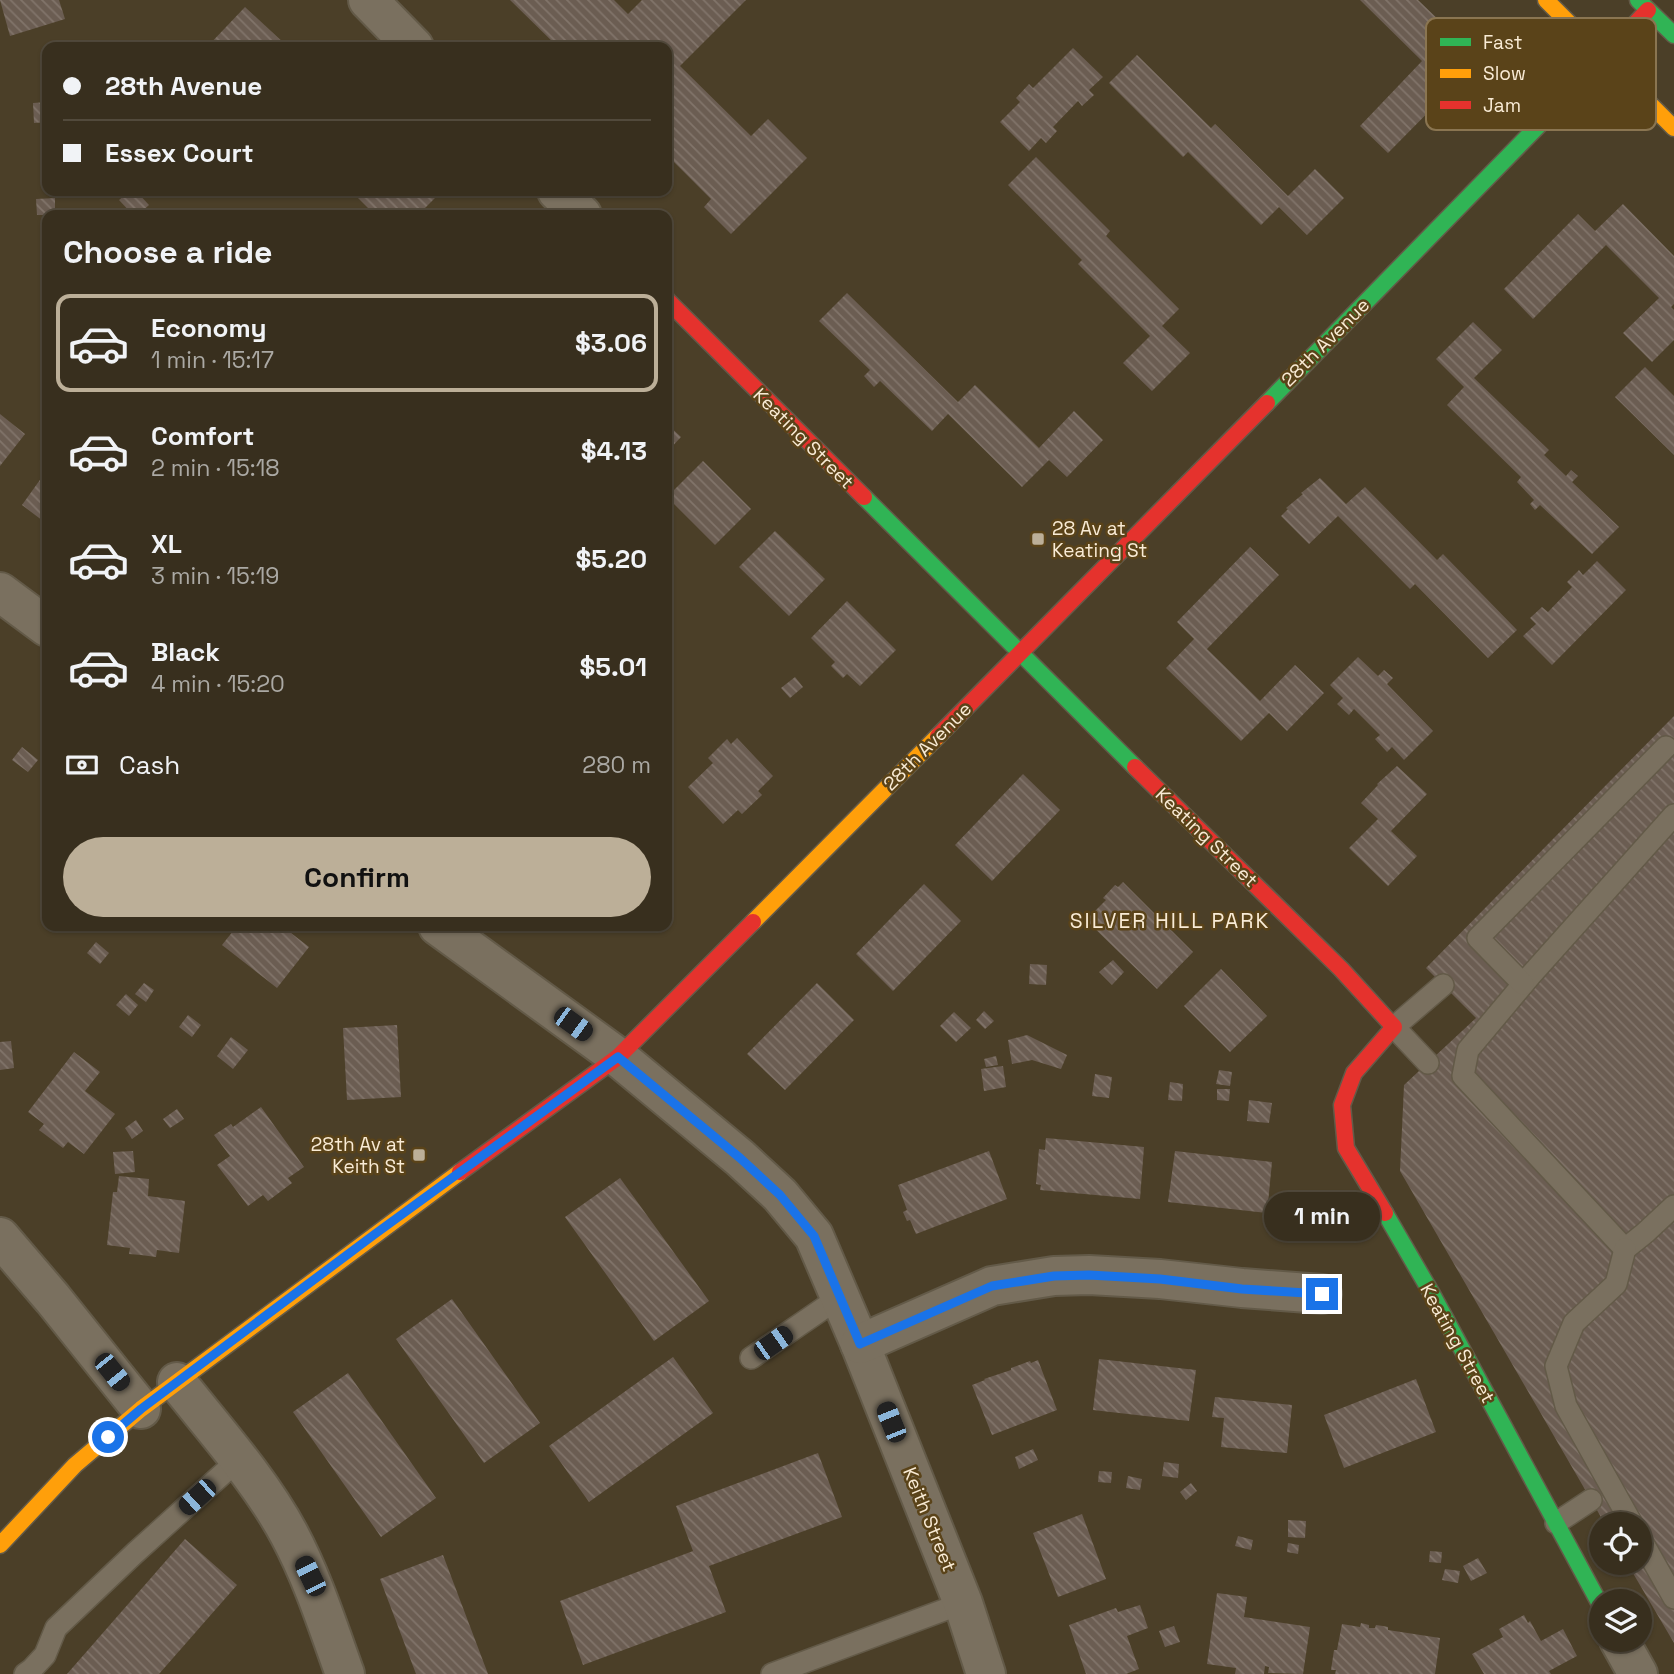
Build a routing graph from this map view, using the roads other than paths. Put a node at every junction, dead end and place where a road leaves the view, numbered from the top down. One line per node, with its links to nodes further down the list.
1 (368, 0): 6 (street)
2 (1546, 0): 4 (street)
3 (1643, 5): 5 (street)
4 (1564, 18)
5 (1674, 35)
6 (409, 42)
7 (1656, 110): 8 (street)
8 (1674, 128)
9 (1534, 130): 15 (street, 28th Avenue)
10 (562, 196): 11 (street)
11 (577, 210)
12 (672, 305): 15 (street, Keating Street)
13 (0, 592): 14 (street)
14 (42, 624)
15 (1020, 653): 21 (street, Keating Street); 22 (street, 28th Avenue)
16 (1666, 747): 19 (lane)
17 (1674, 815): 19 (lane)
18 (445, 931): 22 (street, Keith Street)
19 (1523, 984): 26 (lane)
20 (1443, 985): 21 (lane)
21 (1394, 1027): 23 (lane); 36 (street, Keating Street)
22 (618, 1057): 28 (street, Keith Street); 31 (street, 28th Avenue)
23 (1428, 1063)
24 (1674, 1206): 26 (lane)
25 (0, 1237): 32 (street)
26 (1625, 1248): 35 (lane)
27 (1322, 1294): 29 (street)
28 (840, 1297): 29 (street, Keith Street); 30 (lane)
29 (860, 1344): 41 (street, Keith Street)
30 (751, 1359)
31 (177, 1382): 32 (street, 28th Avenue); 33 (street)
32 (141, 1409): 37 (street, 28th Avenue)
33 (238, 1460): 43 (lane); 44 (street)
34 (1591, 1500): 36 (lane)
35 (1625, 1512)
36 (1556, 1523): 39 (street, Keating Street)
37 (0, 1545)
38 (1652, 1559): 40 (lane)
39 (1592, 1589)
40 (1674, 1598)
41 (963, 1603): 45 (lane); 46 (street, Keith Street)
42 (1626, 1652): 47 (street)
43 (24, 1674)
44 (345, 1674)
45 (772, 1674)
46 (986, 1674)
47 (1638, 1674)

